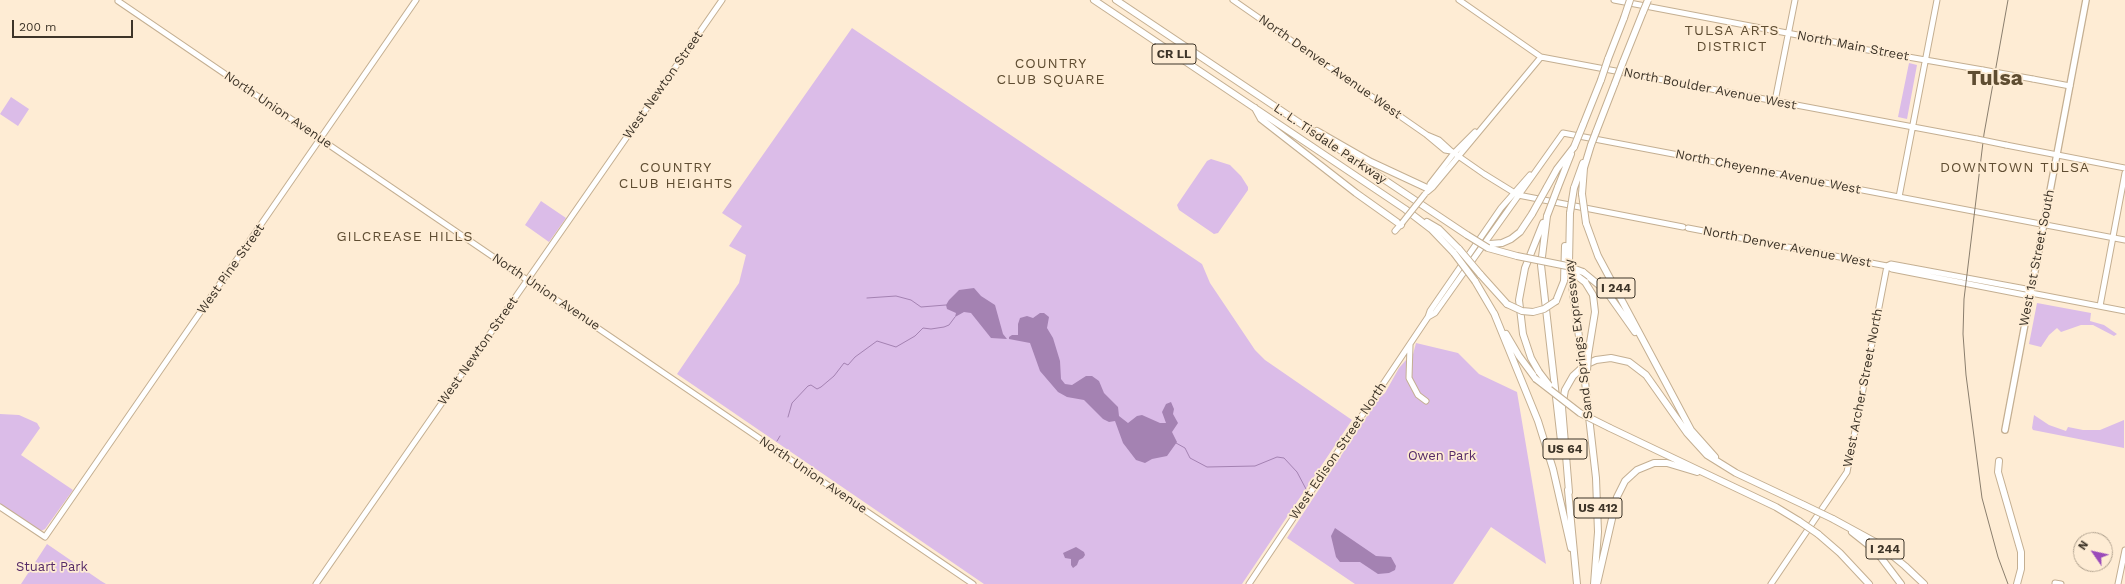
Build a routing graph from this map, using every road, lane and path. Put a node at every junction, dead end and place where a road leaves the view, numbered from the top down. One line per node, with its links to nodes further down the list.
1 (416, 0): 23 (street, West Pine Street)
2 (722, 0): 44 (street, West Newton Street)
3 (1094, 0): 19 (highway, L. L. Tisdale Parkway / CR LL)
4 (1116, 0): 20 (highway, L. L. Tisdale Parkway / CR LL)
5 (1233, 0): 26 (street, North Denver Avenue West)
6 (1459, 0): 15 (street, North Boulder Avenue West)
7 (1614, 0): 14 (street, North Main Street)
8 (1630, 0): 25 (highway, I 244, bridge)
9 (1646, 0): 24 (highway, I 244, bridge)
10 (1794, 0): 14 (street)
11 (1937, 0): 16 (street)
12 (2086, 0): 17 (main road, West 1st Street South)
13 (118, 1): 23 (street, North Union Avenue)
14 (1789, 33): 16 (street, North Main Street); 18 (street)
15 (1541, 57): 18 (street, North Boulder Avenue West); 26 (street)
16 (1925, 60): 17 (street, North Main Street, bridge); 21 (street)
17 (2070, 86): 27 (main road, West 1st Street South)
18 (1775, 101): 21 (street, North Boulder Avenue West)
19 (1254, 107): 35 (highway); 41 (highway, L. L. Tisdale Parkway / CR LL)
20 (1281, 111): 30 (highway); 38 (highway, L. L. Tisdale Parkway / CR LL)
21 (1913, 128): 27 (street, North Boulder Avenue West, bridge); 32 (street)
22 (1563, 133): 31 (street, West Edison Street North); 32 (street, North Cheyenne Avenue West)
23 (321, 139): 44 (street, North Union Avenue); 59 (street, West Pine Street)
24 (1591, 145): 33 (highway, Sand Springs Expressway / US 412, bridge); 50 (highway, I 244, bridge)
25 (1574, 147): 34 (highway, I 244, bridge); 38 (highway, bridge)
26 (1454, 154): 30 (street); 31 (street, North Denver Avenue West)
27 (2057, 155): 28 (street, North Boulder Avenue West); 36 (main road, West 1st Street South)
28 (2125, 168)
29 (2125, 173): 39 (street)
30 (1427, 191): 35 (street, bridge)
31 (1516, 194): 43 (street, North Denver Avenue West); 49 (street, West Edison Street North)
32 (1899, 197): 36 (street, North Cheyenne Avenue West)
33 (1570, 213): 41 (highway, bridge); 51 (highway, Sand Springs Expressway / US 412, bridge)
34 (1547, 216): 53 (highway, I 244, bridge); 58 (highway, US 412)
35 (1402, 224): 37 (street)
36 (2044, 224): 39 (street, North Cheyenne Avenue West); 45 (main road, West 1st Street South)
37 (1395, 231)
38 (1466, 235): 42 (highway, L. L. Tisdale Parkway / CR LL, bridge)
39 (2113, 238): 40 (street, North Cheyenne Avenue West); 46 (street)
40 (2125, 240)
41 (1456, 251): 48 (highway, bridge)
42 (1555, 264): 50 (highway, CR LL, bridge); 51 (highway, bridge)
43 (1886, 266): 45 (street, North Denver Avenue West); 70 (street, West Archer Street North)
44 (528, 279): 64 (street, West Newton Street); 65 (street, North Union Avenue)
45 (2031, 293): 46 (street, North Denver Avenue West); 54 (main road, West 1st Street South)
46 (2100, 306): 47 (street, North Denver Avenue West)
47 (2125, 311)
48 (1494, 313): 53 (highway, bridge); 62 (highway)
49 (1410, 344): 52 (street); 66 (street, West Edison Street North)
50 (1648, 352): 56 (highway, I 244)
51 (1585, 372): 68 (highway, Sand Springs Expressway / US 412)
52 (1426, 401)
53 (1570, 406): 57 (highway, I 244, bridge)
54 (2005, 430)
55 (1999, 461): 74 (highway)
56 (1729, 469): 58 (highway, US 64); 60 (highway, I 244, bridge)
57 (1711, 476): 69 (highway); 71 (highway, I 244, bridge)
58 (1569, 492): 62 (highway, US 64)
59 (0, 507)
60 (1840, 523): 72 (highway); 73 (highway, I 244)
61 (2125, 550): 76 (street)
62 (1576, 573): 67 (highway, US 64)
63 (2055, 583): 75 (street)
64 (316, 584)
65 (973, 584)
66 (1249, 584)
67 (1577, 584)
68 (1594, 584)
69 (1597, 584)
70 (1771, 584)
71 (1869, 584)
72 (1901, 584)
73 (1924, 584)
74 (2017, 584)
75 (2062, 584)
76 (2118, 584)

